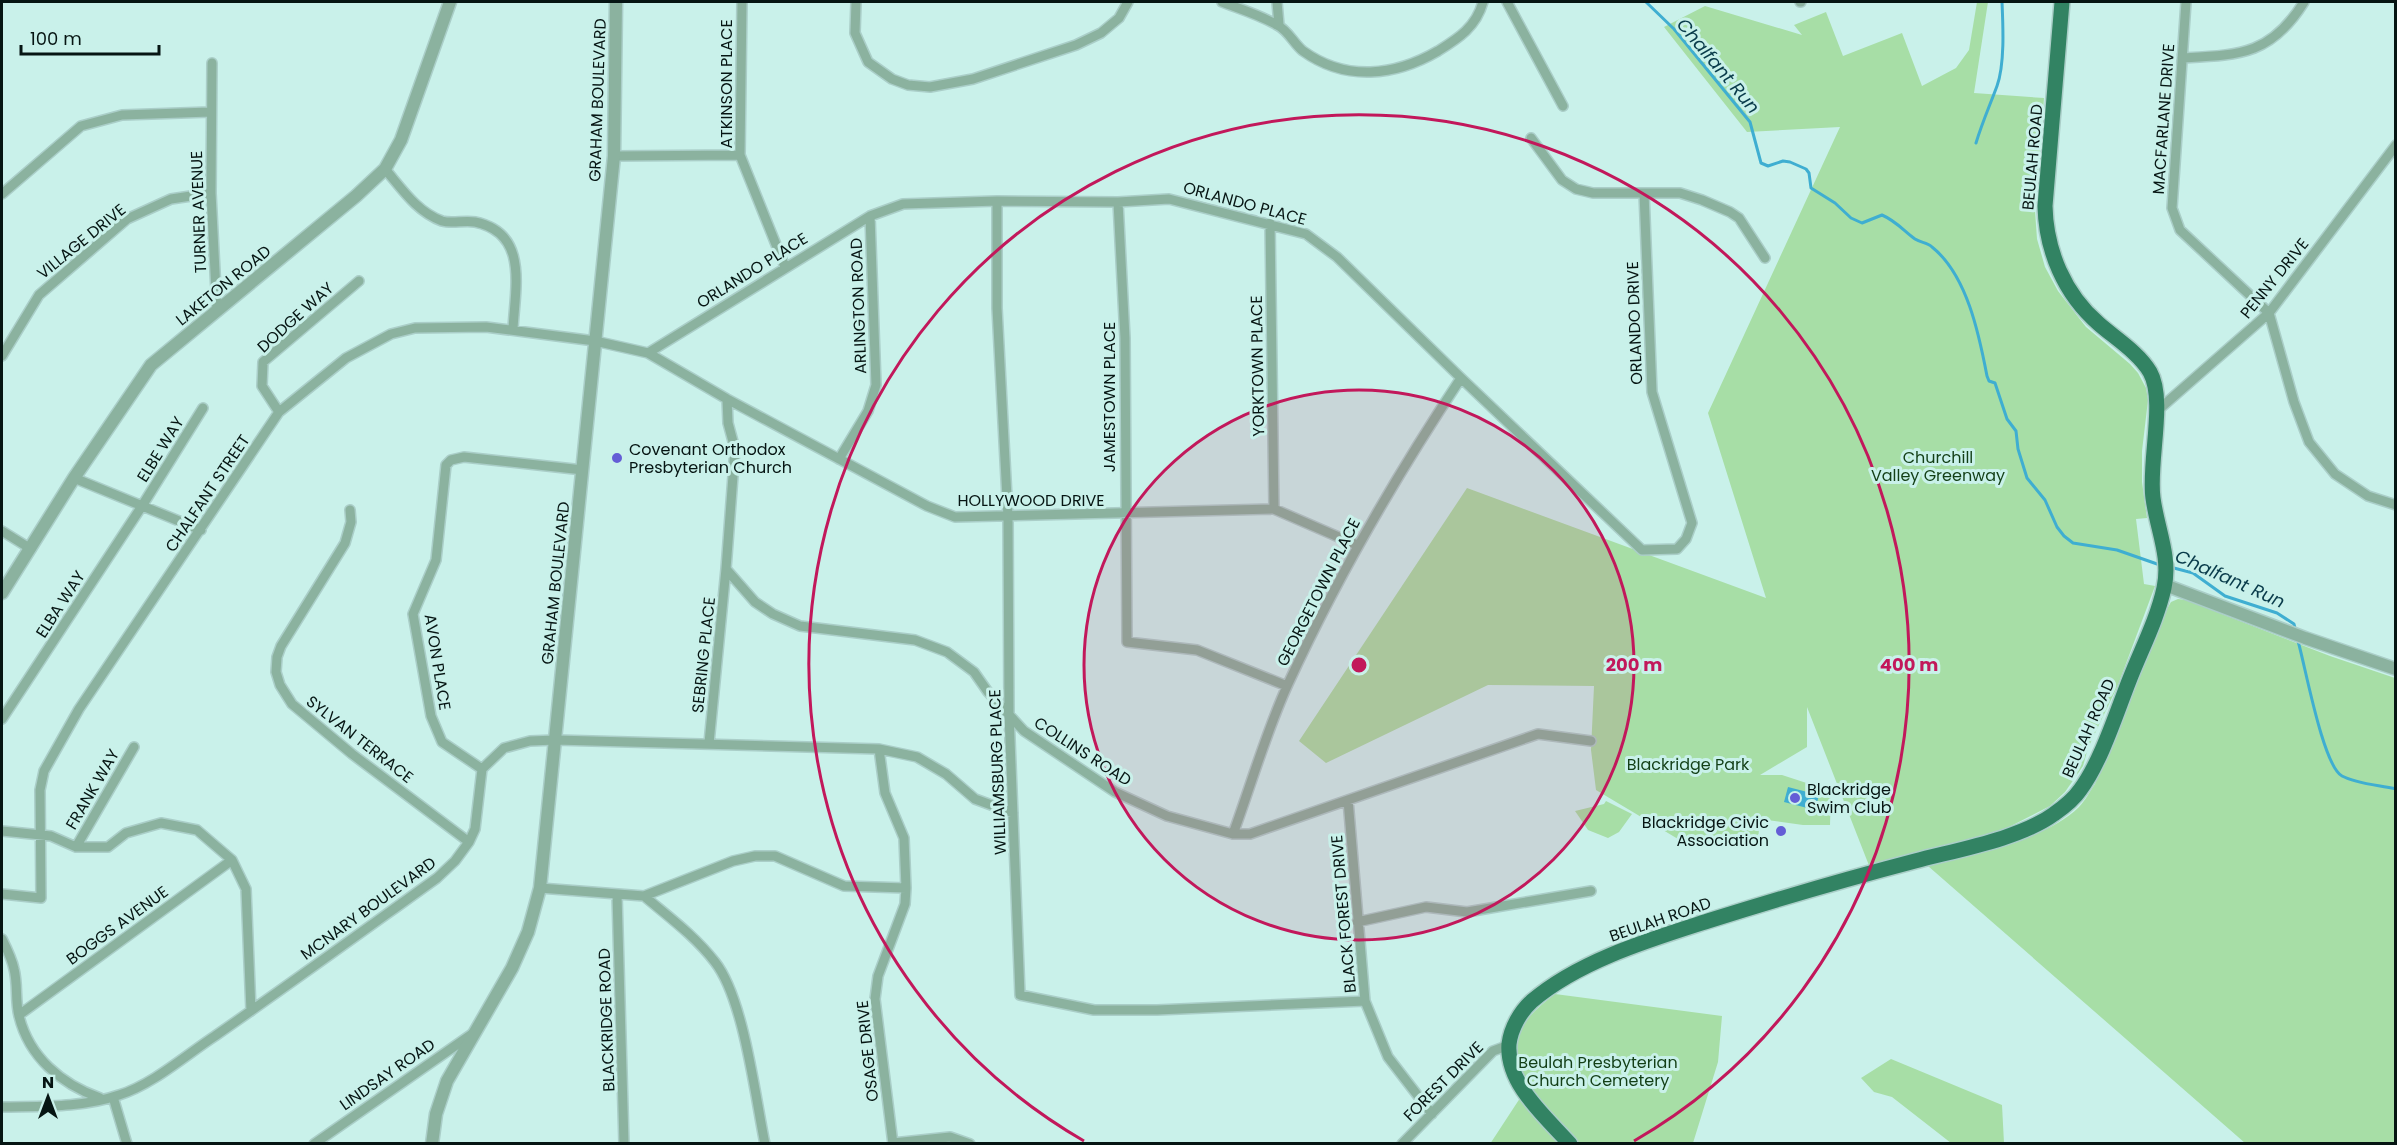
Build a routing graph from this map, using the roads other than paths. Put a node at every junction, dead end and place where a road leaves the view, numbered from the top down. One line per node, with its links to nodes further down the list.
1 (450, 2): 22 (street, LAKETON ROAD)
2 (616, 2): 21 (street, GRAHAM BOULEVARD)
3 (742, 2): 20 (street, ATKINSON PLACE)
4 (856, 2): 5 (street)
5 (1128, 2)
6 (1222, 2): 13 (street)
7 (1277, 2): 13 (street)
8 (1483, 2): 13 (street)
9 (1507, 2): 16 (street)
10 (2062, 2): 42 (main road, BEULAH ROAD)
11 (2186, 2): 14 (street, MACFARLANE DRIVE)
12 (2304, 2): 14 (street)
13 (1280, 25)
14 (2182, 58): 34 (street, MACFARLANE DRIVE)
15 (212, 63): 17 (street, TURNER AVENUE)
16 (1563, 106)
17 (210, 112): 23 (street, TURNER AVENUE); 25 (street)
18 (1531, 138): 24 (street)
19 (2396, 145): 34 (street, PENNY DRIVE)
20 (740, 155): 21 (street); 31 (street, ATKINSON PLACE)
21 (614, 156): 36 (street, GRAHAM BOULEVARD)
22 (385, 169): 33 (street, LAKETON ROAD); 35 (street)
23 (211, 192): 33 (street, TURNER AVENUE); 38 (street, VILLAGE DRIVE)
24 (1644, 193): 30 (street); 57 (street, ORLANDO DRIVE)
25 (2, 194)
26 (997, 201): 27 (street, ORLANDO PLACE); 28 (street, ORLANDO PLACE); 52 (street, WILLIAMSBURG PLACE)
27 (1118, 202): 29 (street, ORLANDO PLACE); 51 (street, JAMESTOWN PLACE)
28 (870, 216): 31 (street, ORLANDO PLACE); 44 (street, ARLINGTON ROAD)
29 (1270, 223): 39 (street, ORLANDO PLACE); 49 (street, YORKTOWN PLACE)
30 (1765, 258)
31 (785, 267): 37 (street, ORLANDO PLACE)
32 (358, 281): 43 (street, DODGE WAY)
33 (217, 311): 46 (street, LAKETON ROAD)
34 (2270, 313): 42 (street, PENNY DRIVE); 47 (street)
35 (513, 329): 36 (street, CHALFANT STREET); 43 (street, CHALFANT STREET)
36 (595, 341): 37 (street, HOLLYWOOD DRIVE); 45 (street, GRAHAM BOULEVARD)
37 (648, 353): 40 (street, HOLLYWOOD DRIVE)
38 (2, 356)
39 (1461, 378): 55 (street, GEORGETOWN PLACE); 57 (street, ORLANDO PLACE)
40 (727, 399): 44 (street, HOLLYWOOD DRIVE); 58 (street)
41 (203, 408): 48 (street, ELBE WAY)
42 (2157, 411): 59 (main road, BEULAH ROAD)
43 (279, 412): 53 (street, CHALFANT STREET)
44 (839, 459): 52 (street, HOLLYWOOD DRIVE)
45 (583, 470): 65 (street, GRAHAM BOULEVARD); 70 (street, AVON PLACE)
46 (74, 478): 48 (street); 56 (street, LAKETON ROAD)
47 (2396, 505)
48 (142, 506): 53 (street); 64 (street, ELBA WAY)
49 (1274, 509): 51 (street, HOLLYWOOD DRIVE); 55 (street, HOLLYWOOD DRIVE)
50 (350, 510): 76 (street, SYLVAN TERRACE)
51 (1125, 514): 52 (street, HOLLYWOOD DRIVE); 62 (street, JAMESTOWN PLACE)
52 (1008, 517): 63 (street, WILLIAMSBURG PLACE)
53 (201, 530): 75 (street, CHALFANT STREET)
54 (2, 531): 56 (street)
55 (1357, 545): 62 (street, GEORGETOWN PLACE)
56 (31, 549): 60 (street, LAKETON ROAD)
57 (1677, 549)
58 (726, 569): 63 (street, COLLINS ROAD); 67 (street, SEBRING PLACE)
59 (2165, 581): 61 (street); 91 (main road, BEULAH ROAD)
60 (2, 593)
61 (2396, 669)
62 (1287, 686): 74 (street, GEORGETOWN PLACE)
63 (1009, 714): 72 (street, WILLIAMSBURG PLACE); 74 (street, COLLINS ROAD)
64 (2, 719)
65 (556, 740): 67 (street); 70 (street); 79 (street, GRAHAM BOULEVARD)
66 (1591, 741): 71 (street, COLLINS ROAD)
67 (710, 743): 69 (street)
68 (134, 747): 77 (street, FRANK WAY)
69 (879, 749): 72 (street); 80 (street, OSAGE DRIVE)
70 (482, 769): 76 (street, MCNARY BOULEVARD)
71 (1348, 800): 74 (street, COLLINS ROAD); 85 (street, BLACK FOREST DRIVE)
72 (1013, 813): 87 (street, WILLIAMSBURG PLACE)
73 (2, 831): 75 (street)
74 (1233, 834)
75 (41, 836): 77 (street); 82 (street, CHALFANT STREET)
76 (469, 842): 88 (street, MCNARY BOULEVARD)
77 (76, 847): 78 (street)
78 (232, 860): 88 (street); 89 (street, BOGGS AVENUE)
79 (540, 888): 83 (street); 90 (street, GRAHAM BOULEVARD)
80 (906, 888): 84 (street); 101 (street, OSAGE DRIVE)
81 (1591, 891): 85 (street)
82 (2, 894)
83 (617, 895): 84 (street); 99 (street, BLACKRIDGE ROAD)
84 (644, 896): 100 (street)
85 (1357, 922): 87 (street, BLACK FOREST DRIVE)
86 (2, 939): 89 (street)
87 (1365, 1001): 95 (street, BLACK FOREST DRIVE)
88 (250, 1011): 92 (street, MCNARY BOULEVARD)
89 (19, 1015): 93 (street)
90 (478, 1030): 97 (street, LINDSAY ROAD); 98 (street, GRAHAM BOULEVARD)
91 (1509, 1045): 95 (street, FOREST DRIVE); 104 (main road)
92 (113, 1097): 93 (street, MCNARY BOULEVARD); 96 (street)
93 (102, 1099): 94 (street, MCNARY BOULEVARD)
94 (2, 1107)
95 (1431, 1114): 103 (street, FOREST DRIVE)
96 (127, 1143)
97 (314, 1143)
98 (432, 1143)
99 (624, 1143)
100 (765, 1143)
101 (893, 1143): 102 (street)
102 (970, 1143)
103 (1402, 1143)
104 (1570, 1143)

